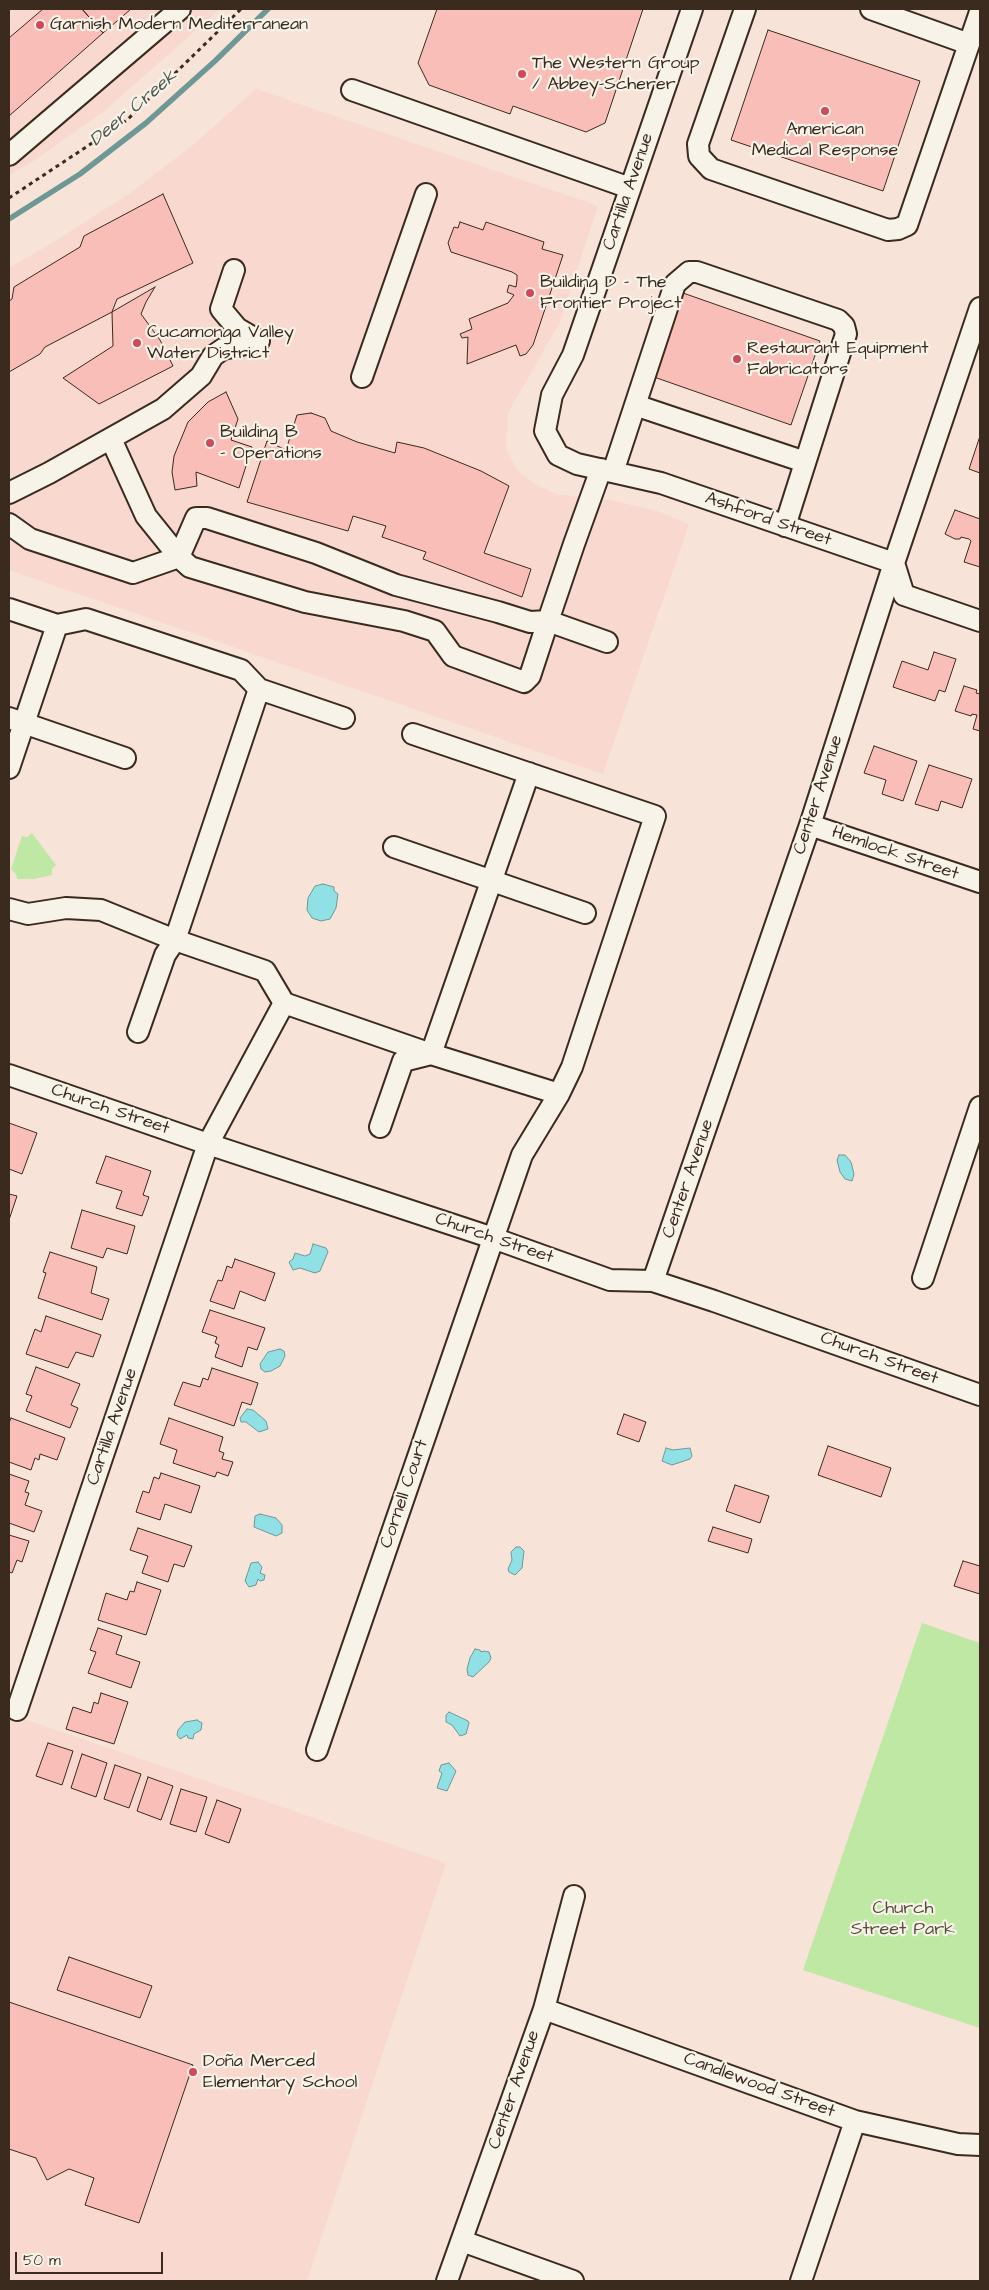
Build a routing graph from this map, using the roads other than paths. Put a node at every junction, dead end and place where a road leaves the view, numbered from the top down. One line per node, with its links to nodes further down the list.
1 (180, 9): 8 (street)
2 (692, 9): 9 (street, Cartilla Avenue)
3 (745, 9): 6 (street)
4 (871, 9): 6 (street)
5 (980, 12): 6 (street)
6 (969, 44)
7 (352, 90): 9 (street)
8 (9, 155)
9 (630, 188): 16 (street, Cartilla Avenue)
10 (426, 194): 14 (street)
11 (234, 270): 17 (street)
12 (980, 308): 13 (street, Center Avenue)
13 (972, 358): 24 (street, Center Avenue)
14 (362, 376)
15 (635, 405): 18 (street); 18 (street); 19 (street)
16 (546, 431): 19 (street, Ashford Street)
17 (111, 439): 20 (street); 23 (street)
18 (805, 462): 22 (street)
19 (607, 470): 22 (street, Ashford Street); 26 (street)
20 (9, 493)
21 (9, 524): 23 (street)
22 (785, 526): 24 (street, Ashford Street)
23 (179, 557): 26 (street); 26 (street)
24 (894, 563): 27 (street); 37 (street, Center Avenue)
25 (9, 609): 28 (street)
26 (548, 621): 29 (street)
27 (980, 622)
28 (57, 626): 30 (street); 32 (street)
29 (607, 642)
30 (259, 689): 31 (street); 43 (street)
31 (344, 718)
32 (16, 721): 34 (street); 35 (street)
33 (413, 734): 36 (street)
34 (125, 758)
35 (9, 768)
36 (529, 773): 39 (street); 48 (street, Cornell Court)
37 (810, 826): 40 (street, Hemlock Street); 54 (street, Center Avenue)
38 (394, 847): 39 (street)
39 (491, 882): 42 (street); 46 (street)
40 (980, 882)
41 (9, 910): 43 (street)
42 (585, 913)
43 (175, 940): 44 (street); 45 (street)
44 (284, 1003): 46 (street); 51 (street, Cartilla Avenue)
45 (138, 1032)
46 (431, 1054): 48 (street); 50 (street)
47 (9, 1075): 51 (street, Church Street)
48 (559, 1094): 52 (street, Cornell Court)
49 (980, 1107): 53 (street)
50 (380, 1127)
51 (208, 1144): 52 (street, Church Street); 56 (street, Cartilla Avenue)
52 (493, 1238): 54 (street, Church Street); 57 (street, Cornell Court)
53 (923, 1278)
54 (653, 1281): 55 (street, Church Street)
55 (980, 1395)
56 (17, 1710)
57 (317, 1750)
58 (574, 1896): 59 (street, Center Avenue)
59 (544, 2009): 60 (street, Candlewood Street); 62 (street, Center Avenue)
60 (855, 2121): 61 (street, Candlewood Street); 65 (street)
61 (980, 2145)
62 (462, 2241): 63 (street, Center Avenue); 64 (street)
63 (447, 2281)
64 (573, 2281)
65 (801, 2281)

